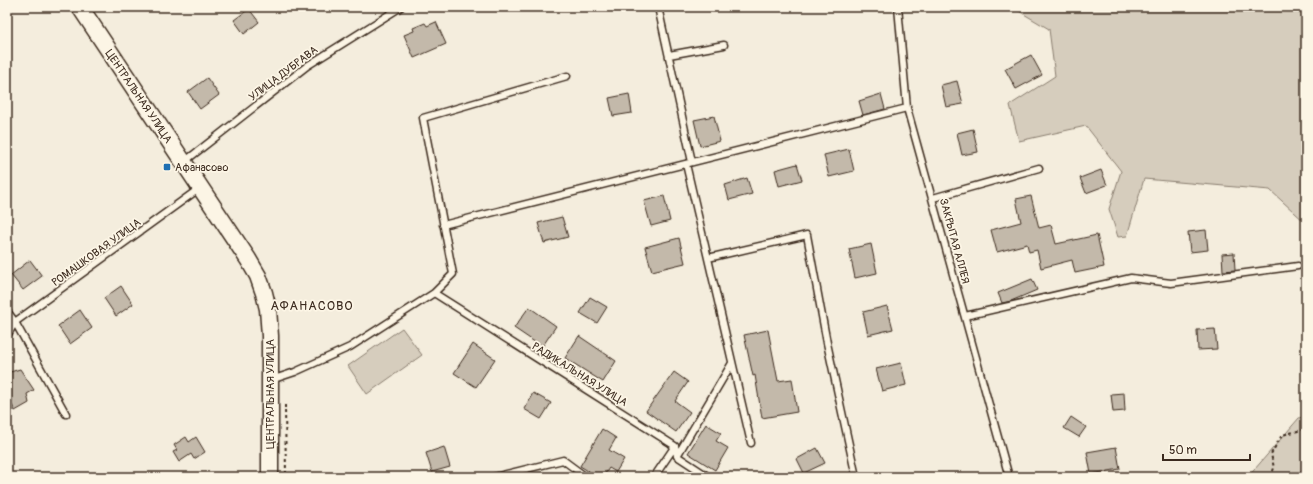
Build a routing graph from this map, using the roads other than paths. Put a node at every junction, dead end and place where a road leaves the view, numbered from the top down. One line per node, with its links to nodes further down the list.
1 (80, 7): 9 (street, ЦЕНТРАЛЬНАЯ УЛИЦА)
2 (401, 7): 9 (lane, УЛИЦА ДУБРАВА)
3 (658, 7): 6 (lane)
4 (898, 7): 8 (lane, ЗАКРЫТАЯ АЛЛЕЯ)
5 (724, 45): 6 (lane)
6 (669, 56): 10 (lane)
7 (567, 76): 14 (lane)
8 (907, 108): 10 (lane); 13 (lane, ЗАКРЫТАЯ АЛЛЕЯ)
9 (183, 163): 12 (street, ЦЕНТРАЛЬНАЯ УЛИЦА)
10 (689, 163): 14 (lane); 15 (lane)
11 (1039, 168): 13 (lane)
12 (201, 188): 20 (lane, РОМАШКОВАЯ УЛИЦА); 23 (street, ЦЕНТРАЛЬНАЯ УЛИЦА)
13 (932, 198): 19 (lane, ЗАКРЫТАЯ АЛЛЕЯ)
14 (443, 225): 17 (lane)
15 (708, 258): 22 (lane); 33 (lane)
16 (1298, 266): 19 (lane)
17 (434, 293): 23 (lane); 26 (lane, РАДИКАЛЬНАЯ УЛИЦА)
18 (7, 311): 20 (lane)
19 (965, 316): 34 (lane, ЗАКРЫТАЯ АЛЛЕЯ)
20 (15, 322): 21 (lane, РОМАШКОВАЯ УЛИЦА); 24 (lane)
21 (7, 336)
22 (732, 363): 25 (lane); 27 (lane)
23 (270, 381): 28 (street, ЦЕНТРАЛЬНАЯ УЛИЦА)
24 (66, 414)
25 (750, 443)
26 (675, 446): 27 (lane); 31 (lane)
27 (676, 456): 32 (lane)
28 (270, 477)
29 (494, 477): 30 (lane)
30 (586, 477)
31 (654, 477)
32 (709, 477)
33 (856, 477)
34 (1009, 477)

